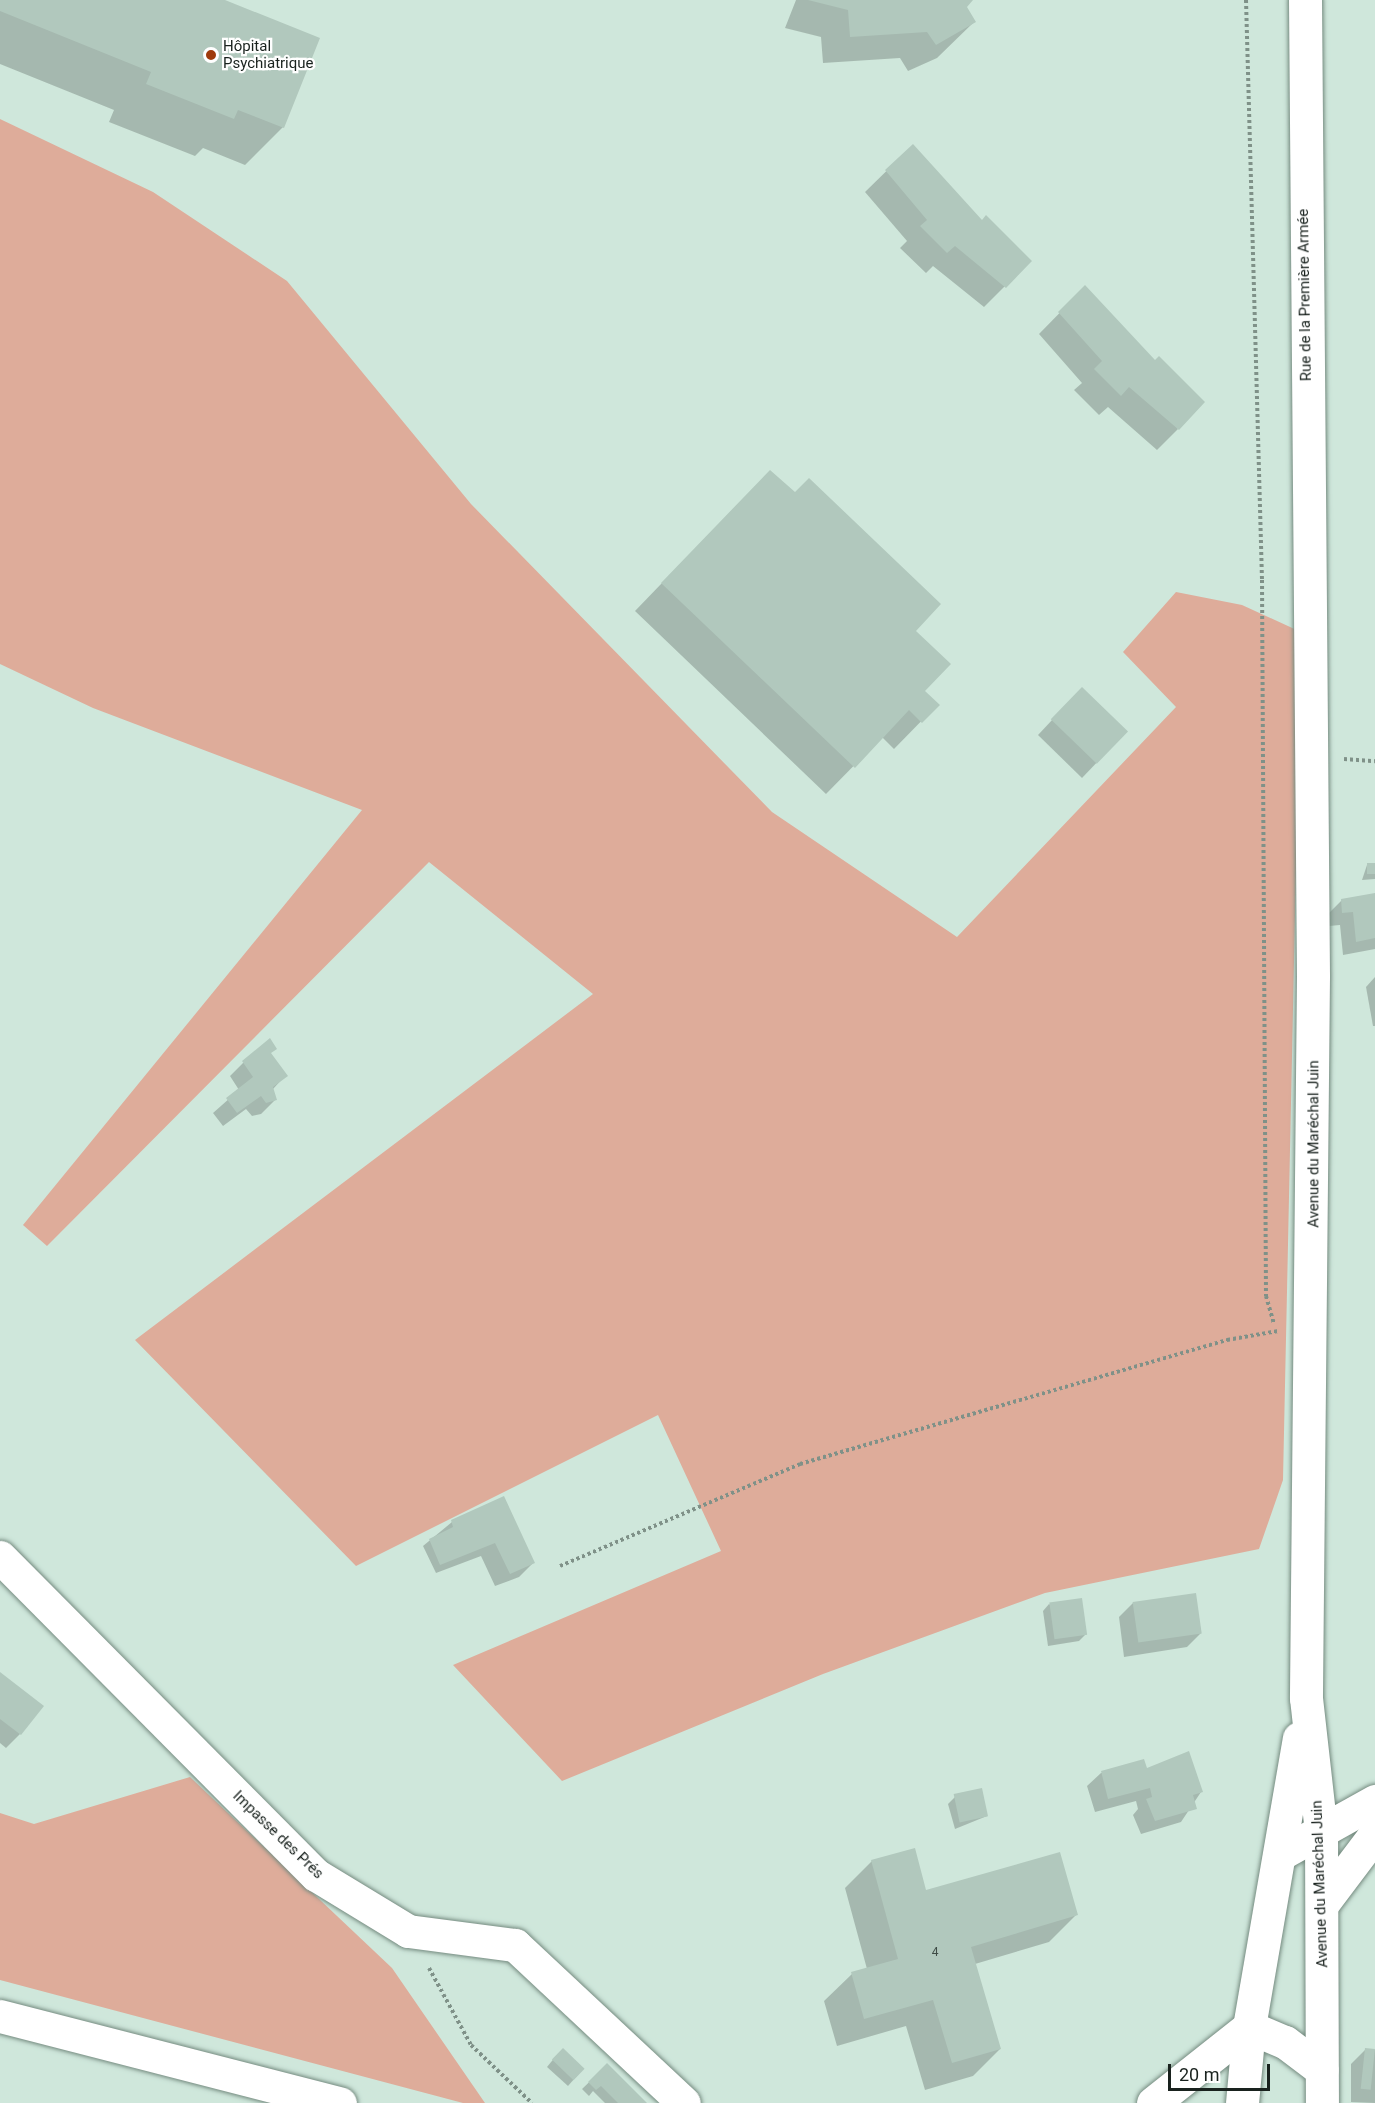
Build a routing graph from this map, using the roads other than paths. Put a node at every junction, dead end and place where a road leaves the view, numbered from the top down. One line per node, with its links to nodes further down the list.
1 (1305, 0): 2 (street, Rue de la Première Armée)
2 (1309, 590): 4 (street, Avenue du Maréchal Juin)
3 (0, 1557): 15 (street, Impasse des Prés)
4 (1306, 1698): 6 (street, Avenue du Maréchal Juin); 8 (street, Avenue du Maréchal Juin)
5 (1375, 1801): 6 (street)
6 (1321, 1831): 8 (street); 9 (street, Avenue du Maréchal Juin)
7 (1375, 1834): 9 (street)
8 (1280, 1854): 11 (street, Avenue du Maréchal Juin)
9 (1323, 1903): 12 (street, Avenue du Maréchal Juin)
10 (0, 2016): 14 (street)
11 (1250, 2027): 12 (street); 13 (street); 16 (street, Avenue du Maréchal Juin)
12 (1322, 2070): 17 (street, Avenue du Maréchal Juin)
13 (1164, 2099)
14 (340, 2103)
15 (684, 2103)
16 (1242, 2103)
17 (1322, 2103)

